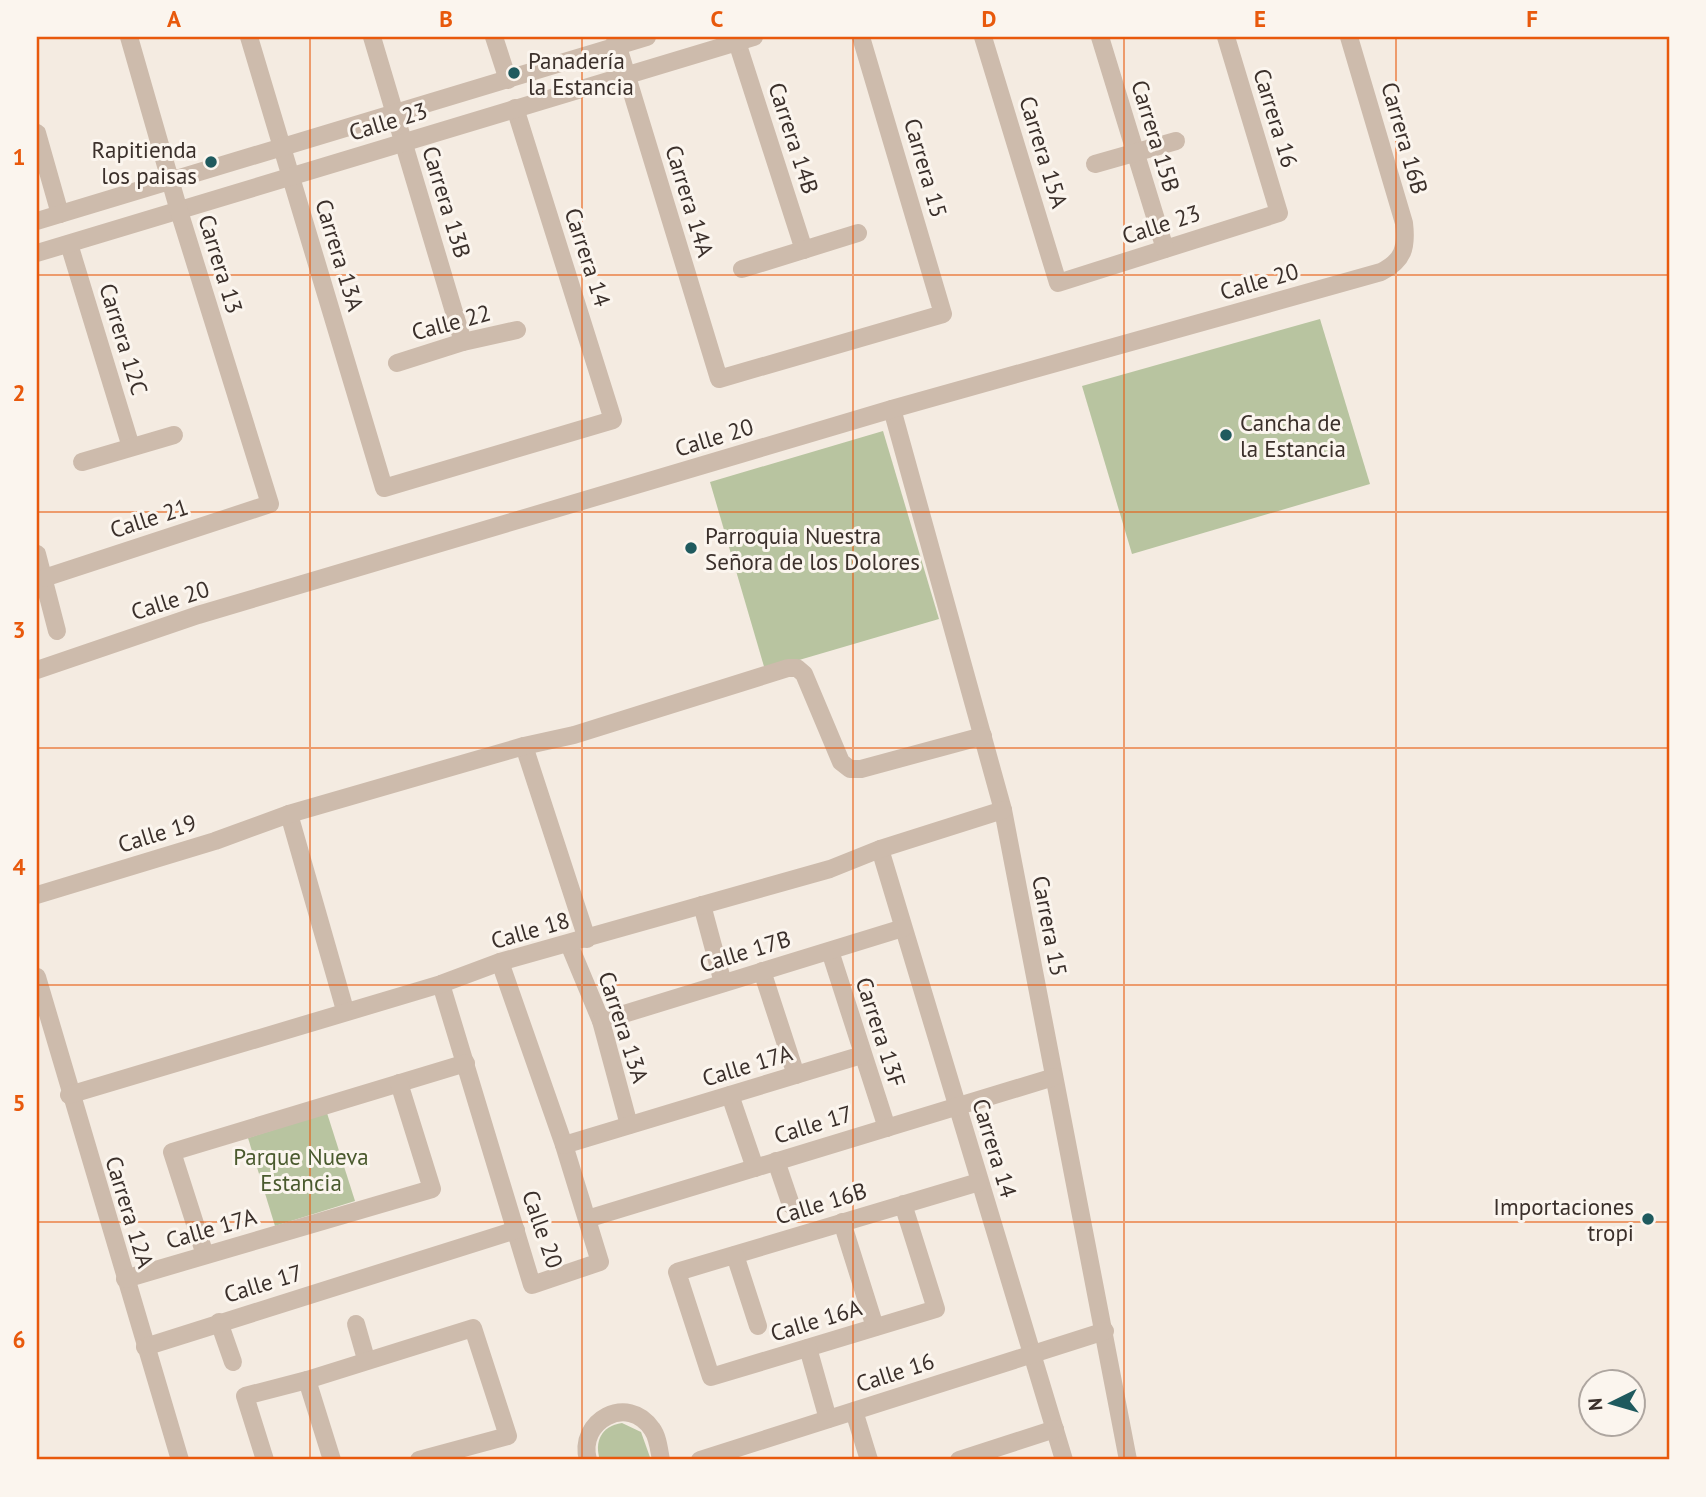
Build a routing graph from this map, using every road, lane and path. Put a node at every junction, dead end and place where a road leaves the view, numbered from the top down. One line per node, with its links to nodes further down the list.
1 (129, 37): 24 (street, Carrera 13)
2 (249, 37): 20 (street, Carrera 13A)
3 (372, 37): 16 (street, Carrera 13B)
4 (494, 37): 14 (street)
5 (647, 37): 12 (street, Calle 23)
6 (861, 37): 40 (street, Carrera 15)
7 (983, 37): 36 (street, Carrera 15A)
8 (1100, 37): 21 (street, Carrera 15B)
9 (1226, 37): 26 (street, Carrera 16)
10 (1349, 37): 34 (street, Carrera 16B)
11 (746, 39): 13 (street, Calle 23); 32 (street, Carrera 14B)
12 (616, 41): 13 (street, Carrera 14A); 14 (street, Calle 23)
13 (626, 77): 15 (street, Calle 23); 40 (street, Carrera 14A)
14 (508, 80): 16 (street, Calle 23)
15 (514, 108): 19 (street, Calle 23); 45 (street, Carrera 14)
16 (395, 113): 19 (street, Carrera 13B); 20 (street, Calle 23)
17 (37, 133): 27 (street)
18 (1176, 141): 21 (street)
19 (403, 142): 23 (street, Calle 23); 38 (street, Carrera 13B)
20 (281, 147): 23 (street, Carrera 13A); 24 (street, Calle 23)
21 (1136, 151): 22 (street); 31 (street, Carrera 15B)
22 (1095, 164)
23 (290, 177): 25 (street, Calle 23); 45 (street, Carrera 13A)
24 (170, 180): 25 (street, Carrera 13); 27 (street, Calle 23)
25 (178, 211): 30 (street, Calle 23); 46 (street, Carrera 13)
26 (1279, 213): 31 (street, Calle 23)
27 (60, 214): 28 (street, Calle 23)
28 (37, 221)
29 (858, 233): 32 (street)
30 (69, 244): 33 (street, Calle 23); 43 (street, Carrera 12C)
31 (1165, 249): 36 (street, Calle 23)
32 (804, 250): 35 (street)
33 (37, 253)
34 (1403, 255): 41 (street, Calle 20)
35 (742, 269)
36 (1058, 283)
37 (517, 330): 38 (street, Calle 22)
38 (463, 342): 39 (street, Calle 22)
39 (397, 363)
40 (719, 379)
41 (892, 409): 50 (street, Calle 20); 51 (street, Carrera 15)
42 (174, 435): 43 (street)
43 (131, 447): 44 (street)
44 (82, 462)
45 (384, 488)
46 (270, 504): 48 (street, Calle 21)
47 (37, 554): 48 (street)
48 (44, 578): 49 (street)
49 (57, 631)
50 (37, 670)
51 (983, 736): 52 (street); 53 (street, Carrera 15)
52 (524, 746): 54 (street, Calle 19); 59 (street)
53 (1003, 810): 55 (street, Calle 18); 72 (street, Carrera 15)
54 (289, 814): 56 (street, Calle 19); 67 (street)
55 (880, 849): 57 (street, Calle 18); 58 (street, Carrera 14)
56 (37, 895)
57 (702, 905): 59 (street, Calle 18); 65 (street)
58 (903, 928): 61 (street, Calle 17B); 76 (street, Carrera 14)
59 (587, 939): 60 (street, Calle 18)
60 (569, 944): 62 (street, Calle 18); 68 (street, Carrera 13A)
61 (830, 951): 63 (street, Calle 17B); 69 (street, Carrera 13F)
62 (500, 962): 66 (street, Calle 18); 79 (street, Calle 20)
63 (762, 971): 65 (street, Calle 17B); 71 (street)
64 (37, 976): 74 (street, Carrera 12A)
65 (723, 983): 68 (street, Calle 17B)
66 (441, 984): 67 (street, Calle 18); 70 (street, Calle 20)
67 (345, 1010): 74 (street, Calle 18)
68 (601, 1021): 77 (street, Carrera 13A)
69 (862, 1055): 71 (street, Calle 17A); 78 (street, Carrera 13F)
70 (467, 1063): 73 (street); 87 (street, Calle 20)
71 (796, 1075): 75 (street, Calle 17A)
72 (1054, 1077): 76 (street, Calle 17); 95 (street, Carrera 15)
73 (399, 1083): 88 (street); 88 (street, Calle 17A)
74 (69, 1095): 90 (street, Carrera 12A)
75 (730, 1095): 77 (street, Calle 17A); 81 (street)
76 (957, 1107): 78 (street, Calle 17); 82 (street, Carrera 14)
77 (629, 1125): 79 (street, Calle 17A)
78 (887, 1128): 80 (street, Calle 17)
79 (564, 1145): 85 (street, Calle 20)
80 (776, 1161): 81 (street, Calle 17); 84 (street)
81 (755, 1168): 85 (street, Calle 17)
82 (979, 1182): 83 (street, Calle 16B); 98 (street, Carrera 14)
83 (903, 1204): 86 (street, Calle 16B); 94 (street, Calle 16A)
84 (791, 1205)
85 (587, 1219): 87 (street, Calle 20)
86 (842, 1222): 89 (street, Calle 16B); 94 (street)
87 (516, 1230): 91 (street, Calle 17)
88 (205, 1255): 90 (street, Calle 17A)
89 (735, 1255): 93 (street); 101 (street, Calle 16B)
90 (125, 1279): 96 (street, Carrera 12A)
91 (219, 1322): 96 (street, Calle 17); 100 (street)
92 (356, 1324): 99 (street)
93 (758, 1326)
94 (875, 1327): 97 (street, Calle 16A)
95 (1105, 1331): 98 (street, Calle 16); 118 (street, Carrera 15)
96 (145, 1347): 108 (street, Carrera 12A)
97 (808, 1348): 101 (street, Calle 16A); 104 (street)
98 (1031, 1354): 103 (street, Calle 16); 105 (street, Carrera 14)
99 (366, 1359): 102 (street); 111 (street)
100 (233, 1363)
101 (711, 1377)
102 (307, 1380): 109 (street); 110 (street)
103 (854, 1411): 104 (street, Calle 16); 115 (street)
104 (828, 1419): 106 (street, Calle 16)
105 (1055, 1429): 107 (street); 117 (street, Carrera 14)
106 (733, 1455): 114 (street, Calle 16)
107 (983, 1457): 116 (street)
108 (180, 1460)
109 (265, 1460)
110 (332, 1460)
111 (419, 1460)
112 (588, 1460): 113 (street)
113 (661, 1460)
114 (700, 1460)
115 (869, 1460)
116 (959, 1460)
117 (1064, 1460)
118 (1128, 1460)

